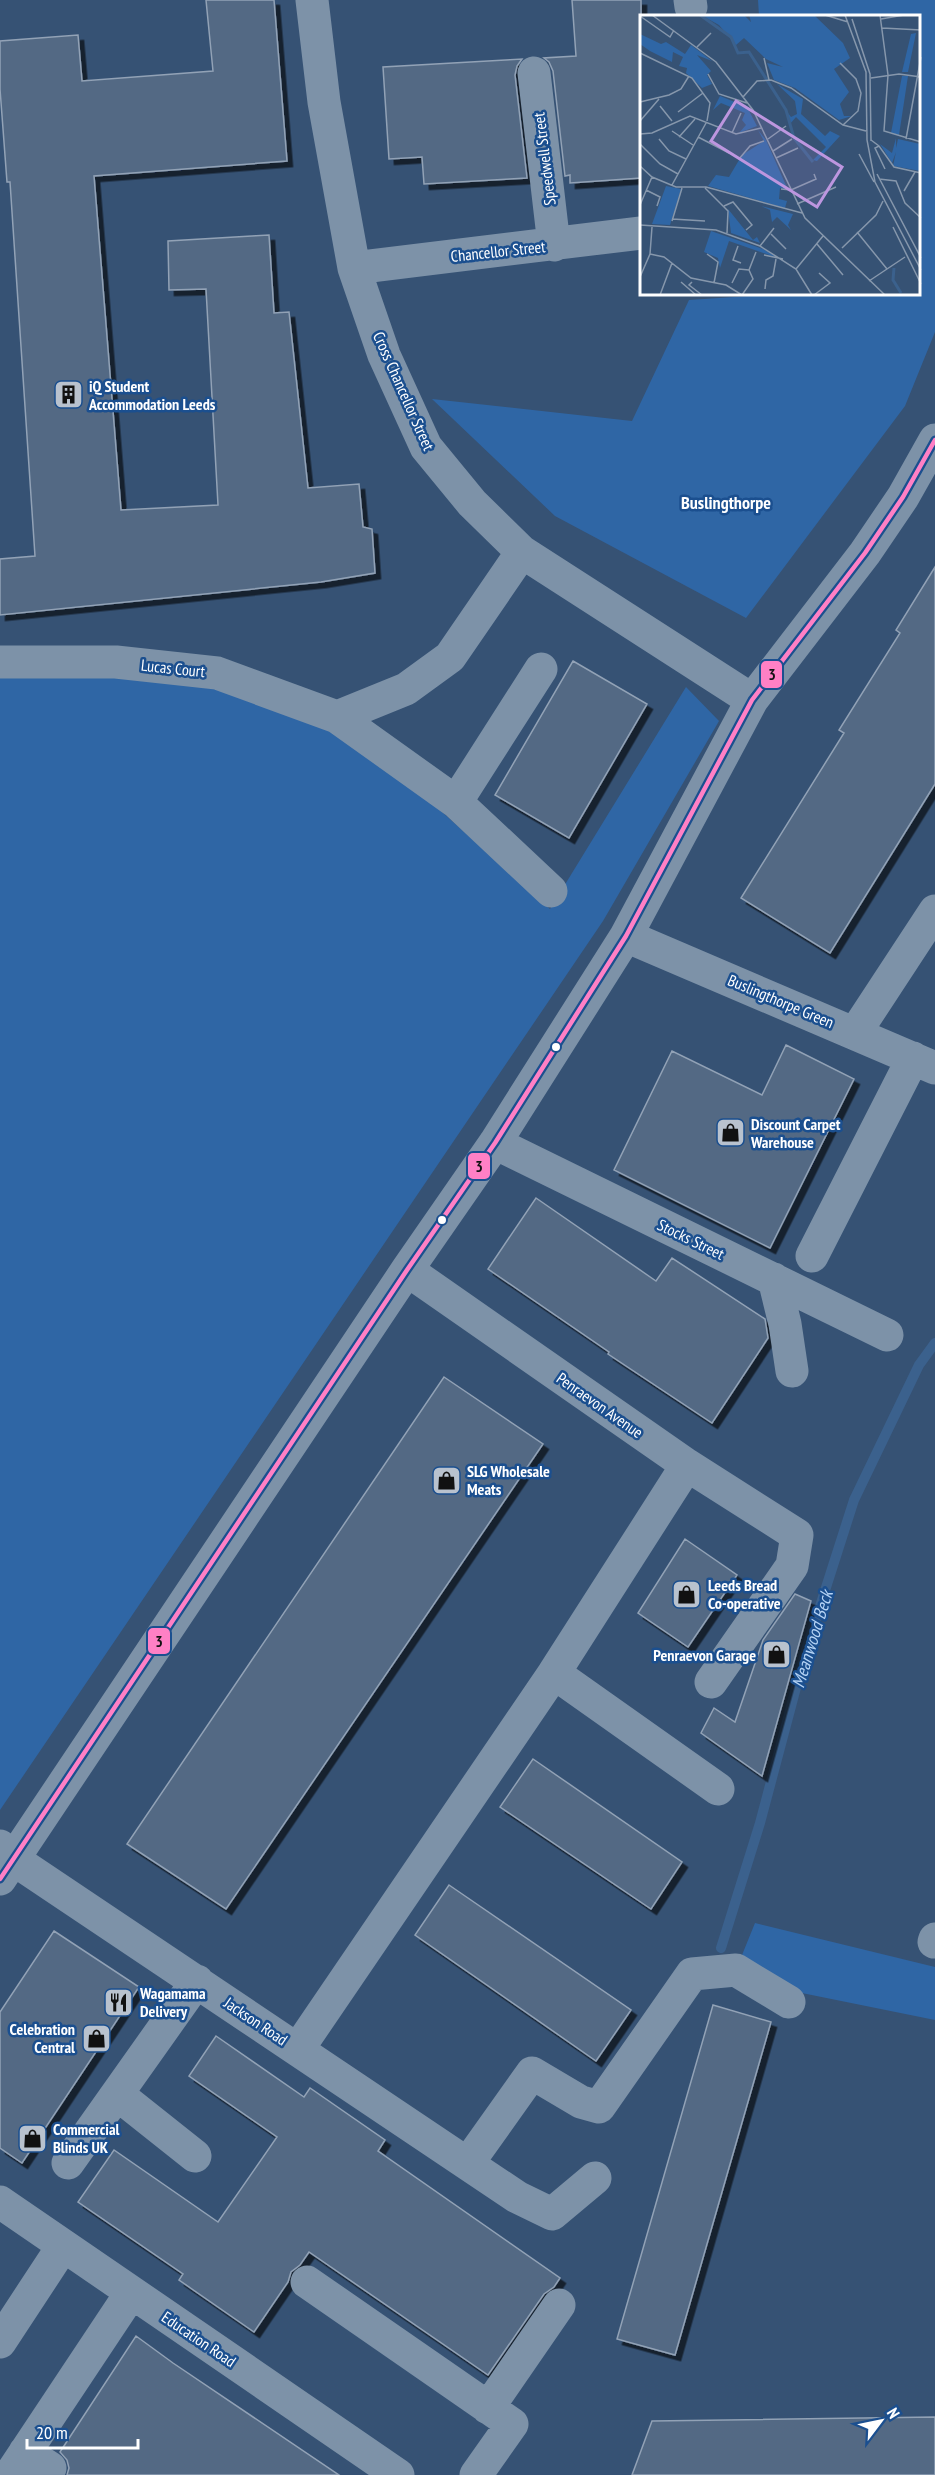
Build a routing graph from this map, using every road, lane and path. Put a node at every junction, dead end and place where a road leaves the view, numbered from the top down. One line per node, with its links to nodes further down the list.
1 (312, 0): 5 (street, Cross Chancellor Street)
2 (534, 74): 4 (street, Speedwell Street)
3 (640, 233): 4 (street, Chancellor Street)
4 (554, 245): 5 (street, Chancellor Street)
5 (354, 268): 7 (street, Cross Chancellor Street)
6 (935, 440): 10 (street)
7 (522, 552): 10 (street, Cross Chancellor Street); 11 (street)
8 (0, 662): 11 (street, Lucas Court)
9 (541, 669): 12 (street)
10 (752, 700): 15 (street)
11 (337, 717): 12 (street, Lucas Court)
12 (456, 802): 13 (street, Lucas Court)
13 (551, 891)
14 (935, 911): 16 (street)
15 (626, 936): 16 (street, Buslingthorpe Green); 18 (street)
16 (855, 1033): 17 (street, Buslingthorpe Green)
17 (924, 1063): 19 (street)
18 (495, 1143): 20 (street); 21 (street, Stocks Street)
19 (812, 1256)
20 (407, 1270): 24 (street, Penraevon Avenue); 28 (street)
21 (774, 1279): 22 (street, Stocks Street); 23 (street)
22 (887, 1335)
23 (792, 1371)
24 (687, 1465): 25 (street); 26 (street, Penraevon Avenue)
25 (554, 1673): 27 (street); 31 (street)
26 (711, 1682)
27 (718, 1789)
28 (4, 1861): 29 (street, Jackson Road)
29 (196, 1981): 31 (street, Jackson Road); 32 (street)
30 (789, 2002): 35 (street)
31 (298, 2049): 35 (street, Jackson Road)
32 (117, 2094): 33 (street); 34 (street)
33 (195, 2156)
34 (68, 2163)
35 (468, 2163): 36 (street, Jackson Road)
36 (595, 2178)
37 (0, 2202): 38 (street, Education Road)
38 (63, 2246): 40 (street, Education Road); 42 (street)
39 (307, 2282): 43 (street)
40 (131, 2293): 44 (street); 45 (street, Education Road)
41 (559, 2305): 43 (street)
42 (0, 2342)
43 (488, 2408): 46 (street)
44 (41, 2469)
45 (398, 2475)
46 (476, 2475)

